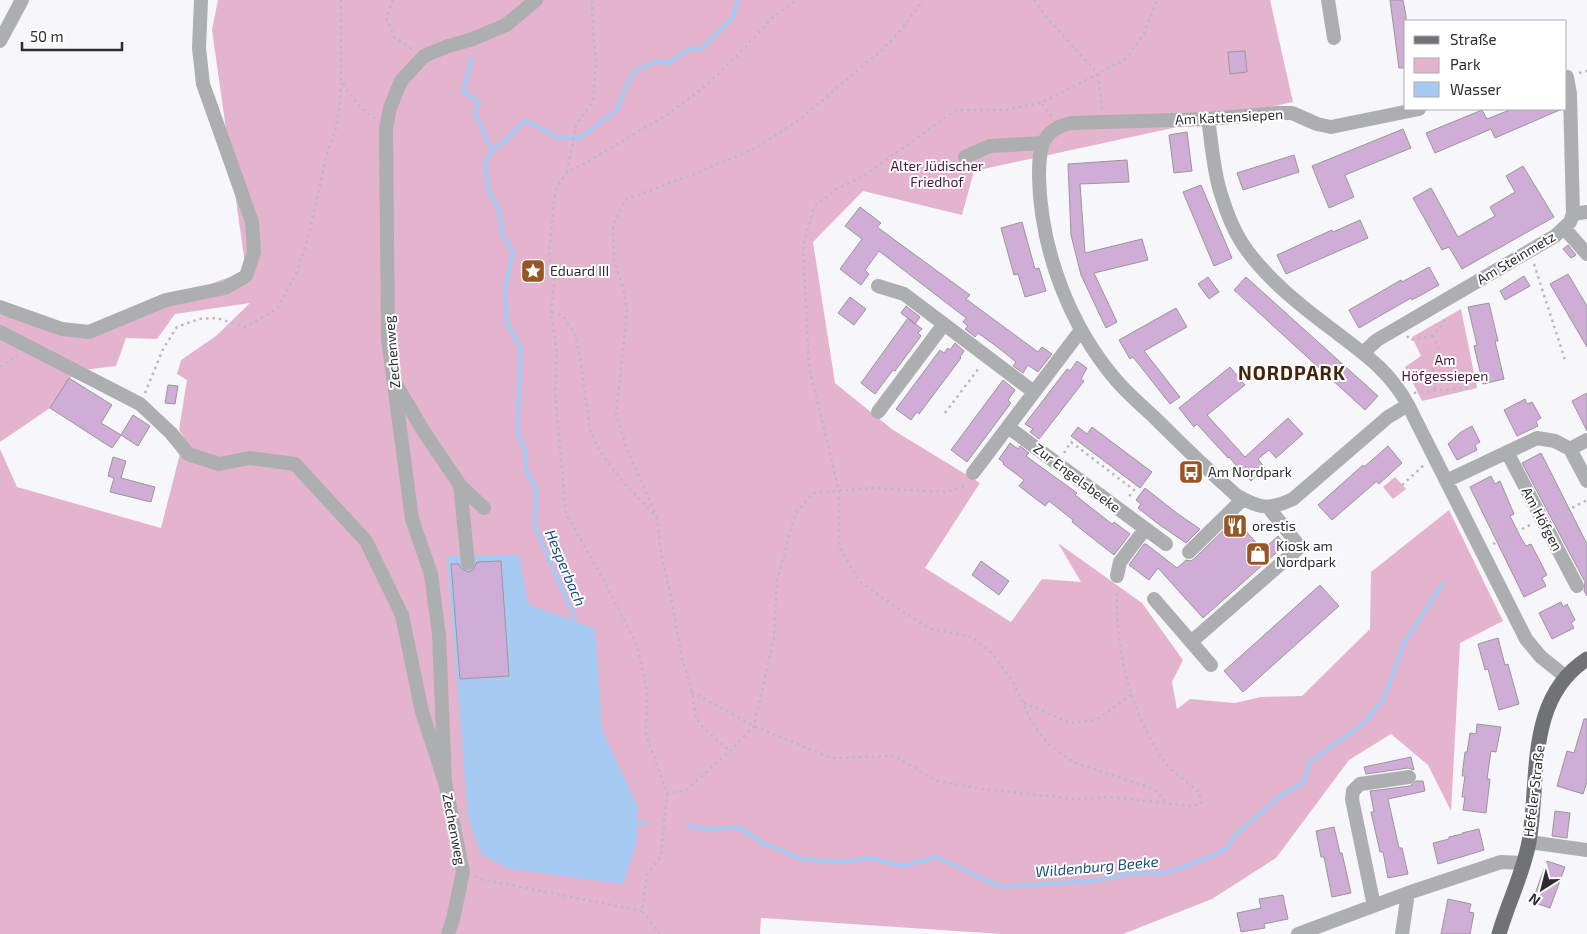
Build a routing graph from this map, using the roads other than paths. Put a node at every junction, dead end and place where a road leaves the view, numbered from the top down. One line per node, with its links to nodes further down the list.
1 (22, 0): 6 (street)
2 (200, 0): 16 (street)
3 (536, 0): 21 (street, Zechenweg)
4 (1328, 0): 5 (street)
5 (1334, 38)
6 (0, 41)
7 (1567, 81): 12 (street, Am Steinmetz)
8 (1414, 110): 9 (street, Am Kattensiepen)
9 (1208, 119): 10 (street, Am Kattensiepen); 20 (street)
10 (1042, 143): 11 (street); 18 (street)
11 (965, 157)
12 (1580, 213): 13 (street, Am Steinmetz)
13 (1564, 228): 14 (street); 20 (street, Am Steinmetz)
14 (1587, 254)
15 (878, 286): 17 (street)
16 (0, 307)
17 (944, 324): 22 (street); 24 (street)
18 (1081, 330): 22 (street); 33 (street)
19 (0, 332): 48 (street, Zechenweg)
20 (1363, 353): 23 (street)
21 (393, 378): 32 (street); 48 (street, Zechenweg)
22 (1034, 392): 25 (street)
23 (1408, 405): 30 (street); 34 (street)
24 (878, 412)
25 (1008, 427): 29 (street); 36 (street, Zur Engelsbeeke)
26 (1587, 440): 27 (street)
27 (1570, 449): 28 (street); 31 (street)
28 (1507, 452): 30 (street); 41 (street, Am Höfgen)
29 (974, 473)
30 (1446, 481): 46 (street)
31 (1587, 481)
32 (460, 485): 35 (street); 39 (street)
33 (1240, 497): 34 (street); 38 (street)
34 (1268, 507): 43 (street)
35 (484, 508)
36 (1144, 529): 37 (street, Zur Engelsbeeke); 40 (street)
37 (1166, 544)
38 (1189, 552)
39 (468, 563)
40 (1117, 576)
41 (1577, 586)
42 (1154, 599): 43 (street)
43 (1191, 642): 45 (street)
44 (1587, 659): 46 (main road, Hefeler Straße)
45 (1211, 665)
46 (1566, 677): 49 (main road, Hefeler Straße)
47 (1409, 776): 53 (street)
48 (445, 782): 54 (street, Zechenweg)
49 (1528, 842): 50 (street); 51 (main road, Hefeler Straße)
50 (1587, 850)
51 (1523, 863): 52 (street); 57 (main road, Hefeler Straße)
52 (1408, 893): 53 (street); 56 (street)
53 (1374, 906): 55 (street)
54 (448, 934)
55 (1298, 934)
56 (1402, 934)
57 (1499, 934)

